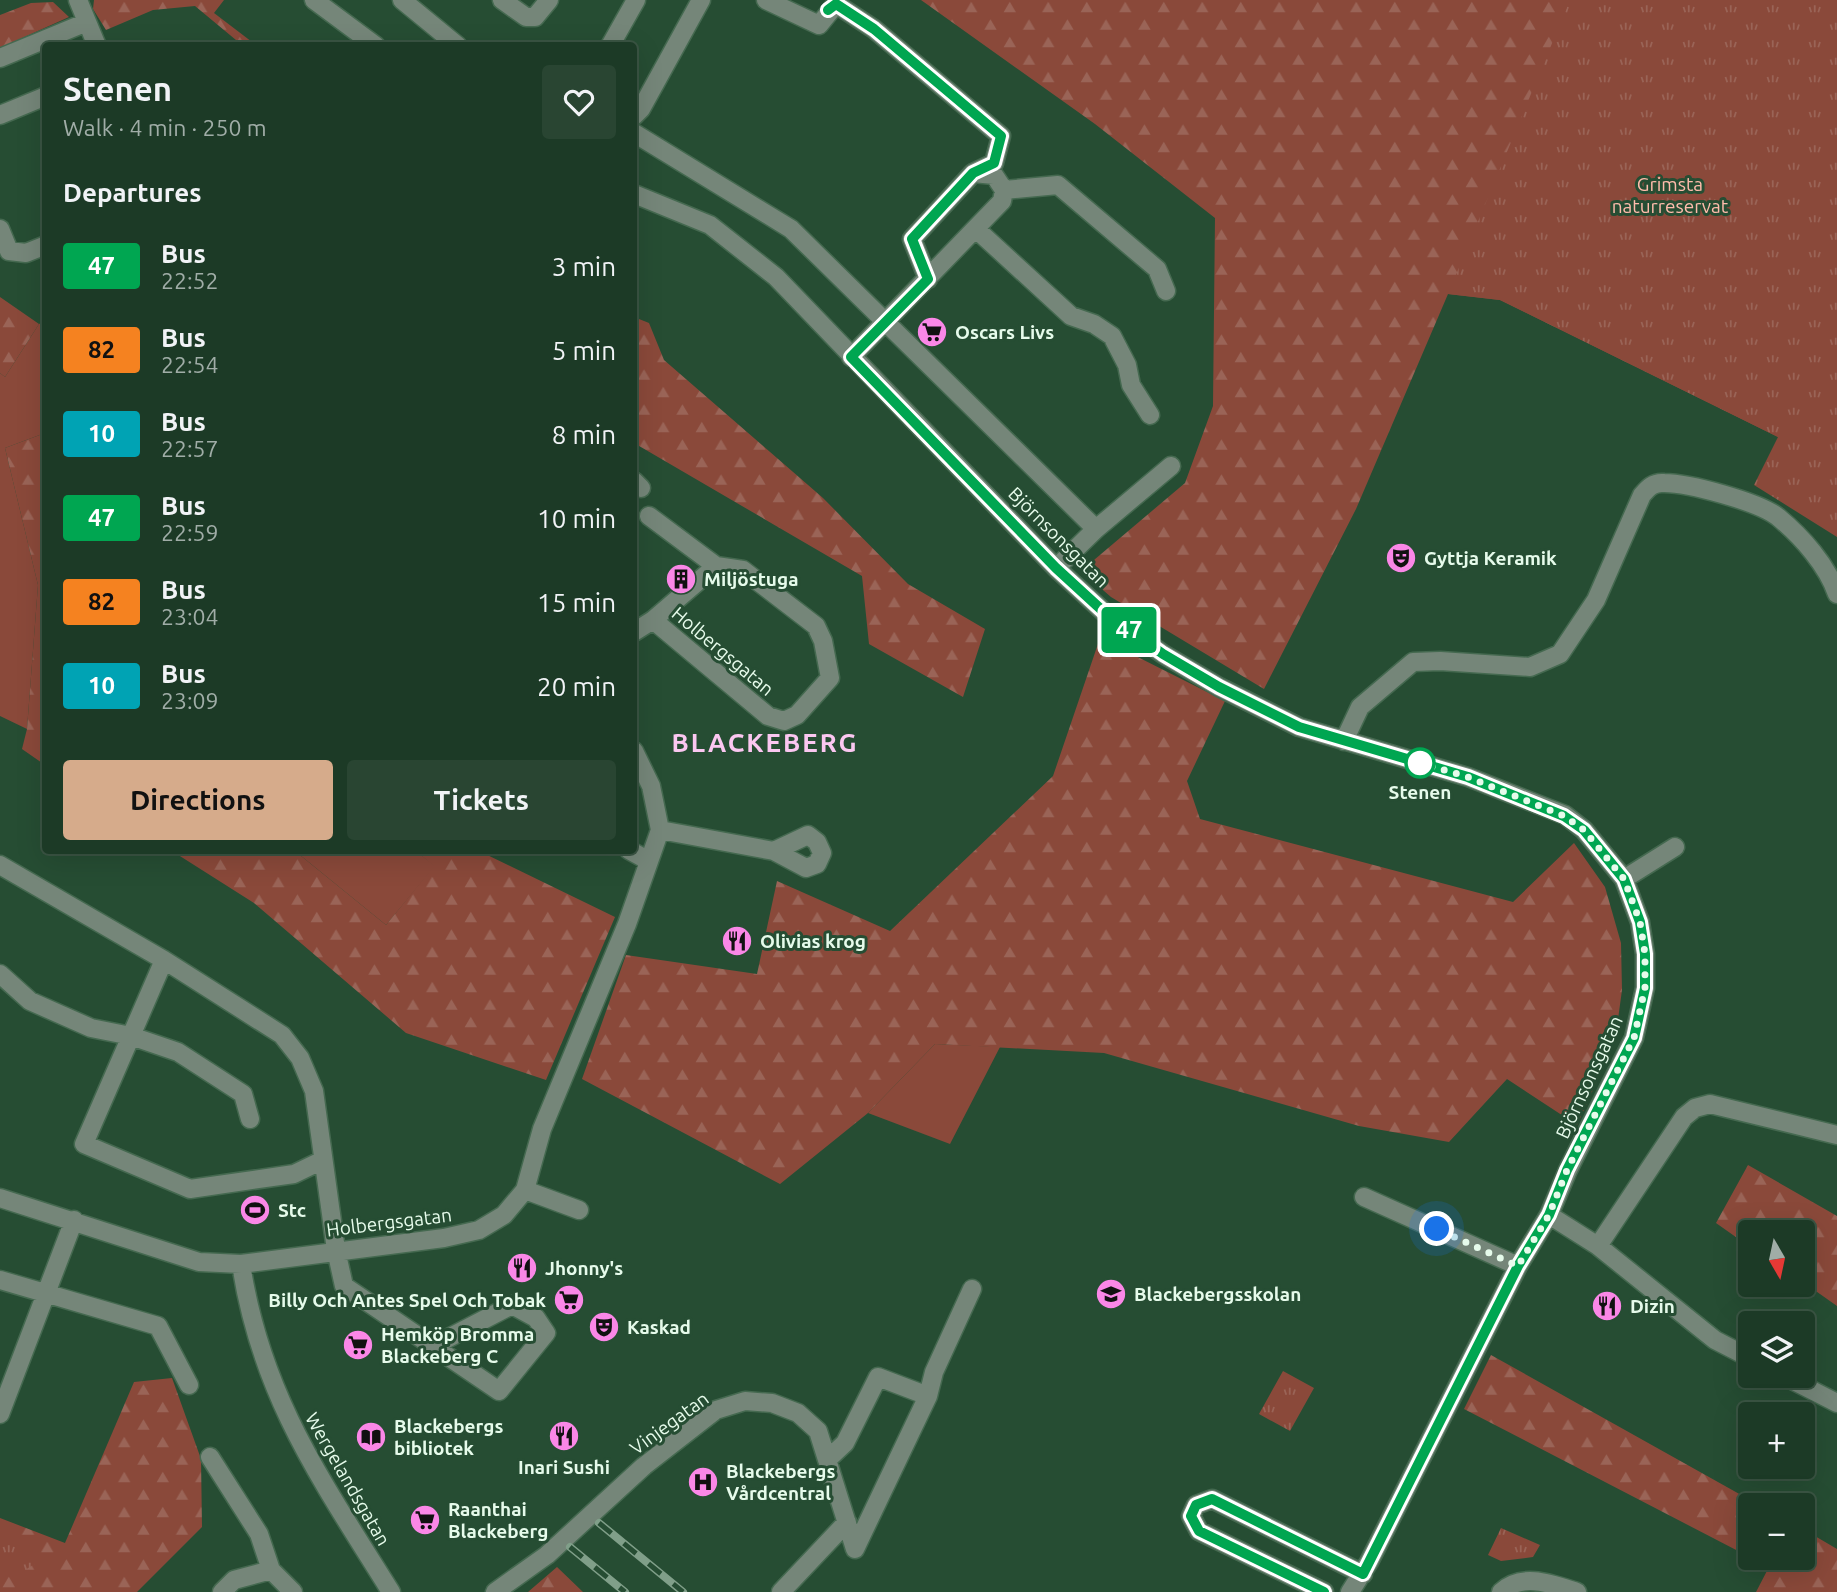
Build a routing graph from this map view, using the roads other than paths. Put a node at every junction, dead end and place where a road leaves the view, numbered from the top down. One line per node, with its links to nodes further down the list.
1 (78, 0): 9 (street)
2 (314, 0): 11 (street)
3 (402, 0): 12 (street)
4 (502, 0): 5 (street)
5 (549, 0)
6 (636, 0): 13 (street)
7 (701, 0): 16 (street)
8 (766, 0): 19 (street)
9 (87, 22): 10 (street); 14 (street)
10 (95, 42)
11 (371, 42)
12 (453, 42)
13 (612, 42)
14 (0, 58)
15 (42, 98): 17 (street)
16 (637, 113)
17 (0, 115)
18 (637, 135): 27 (street, Björnsonsgatan)
19 (973, 173): 20 (street); 25 (street)
20 (1004, 190): 23 (street); 26 (street)
21 (637, 195): 28 (street, Björnsonsgatan)
22 (0, 229): 24 (street)
23 (976, 229): 25 (street); 29 (street)
24 (42, 247)
25 (928, 279): 27 (street)
26 (1166, 291)
27 (887, 321): 28 (street); 32 (street, Björnsonsgatan)
28 (851, 357): 34 (street, Björnsonsgatan)
29 (1150, 415)
30 (1171, 466): 32 (street)
31 (649, 516): 33 (street)
32 (1096, 529): 34 (street)
33 (716, 566): 36 (street, Holbergsgatan); 36 (street, Holbergsgatan)
34 (1056, 568): 38 (street, Björnsonsgatan)
35 (1837, 594): 38 (street)
36 (653, 620): 37 (street, Holbergsgatan)
37 (637, 630)
38 (1344, 741): 46 (street, Björnsonsgatan)
39 (637, 757): 40 (street)
40 (660, 830): 42 (street); 44 (street, Holbergsgatan)
41 (1675, 848): 46 (street)
42 (774, 851)
43 (636, 854): 44 (street)
44 (649, 861): 53 (street, Holbergsgatan)
45 (0, 865): 47 (street)
46 (1624, 879): 57 (street, Björnsonsgatan)
47 (164, 960): 49 (street); 52 (street)
48 (0, 974): 49 (street)
49 (131, 1036): 50 (street); 52 (street)
50 (250, 1119)
51 (1837, 1135): 59 (street)
52 (323, 1160): 60 (street)
53 (525, 1190): 56 (street); 60 (street, Holbergsgatan)
54 (1364, 1197): 62 (street)
55 (0, 1198): 58 (street, Holbergsgatan)
56 (579, 1210)
57 (1549, 1215): 59 (street); 62 (street, Björnsonsgatan)
58 (74, 1220): 61 (street, Holbergsgatan); 65 (street)
59 (1598, 1246): 67 (street)
60 (335, 1251): 61 (street, Holbergsgatan); 66 (street)
61 (241, 1264): 80 (street, Wergelandsgatan)
62 (1518, 1266): 77 (street, Björnsonsgatan)
63 (0, 1280): 65 (street)
64 (972, 1289): 70 (street)
65 (48, 1292): 68 (street); 72 (street)
66 (433, 1346): 66 (street)
67 (1738, 1352)
68 (189, 1385)
69 (1808, 1388): 71 (street)
70 (929, 1396): 74 (street); 75 (street, Vinjegatan)
71 (1837, 1403)
72 (0, 1414)
73 (209, 1457): 76 (street)
74 (827, 1460): 75 (street, Vinjegatan); 81 (street, Vinjegatan)
75 (847, 1522): 82 (street)
76 (271, 1570): 78 (street); 79 (street)
77 (1363, 1574): 83 (street); 84 (street, Björnsonsgatan)
78 (222, 1592)
79 (293, 1592)
80 (391, 1592)
81 (495, 1592)
82 (781, 1592)
83 (1324, 1592)
84 (1350, 1592)
85 (1501, 1592): 86 (street)
86 (1577, 1592)

